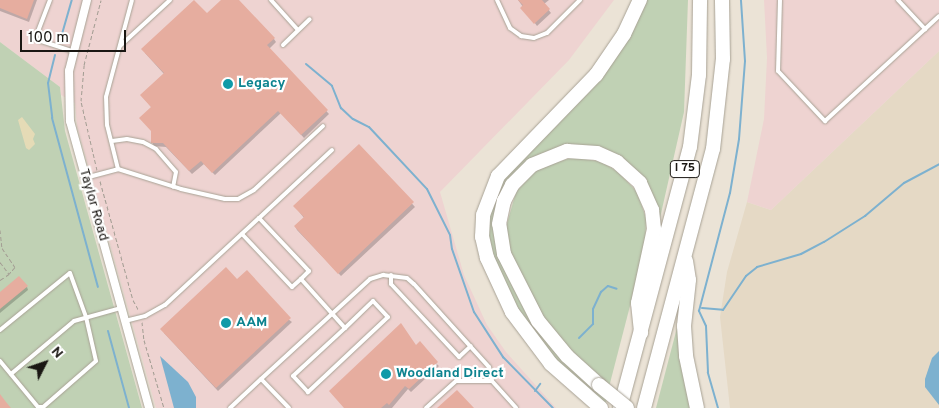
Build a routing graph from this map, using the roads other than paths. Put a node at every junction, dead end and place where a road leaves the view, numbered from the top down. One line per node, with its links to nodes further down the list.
1 (50, 0): 19 (lane)
2 (87, 0): 19 (street, Taylor Road)
3 (132, 0): 18 (lane)
4 (170, 0): 18 (lane)
5 (271, 0): 16 (lane)
6 (497, 0): 7 (lane)
7 (580, 0)
8 (640, 0): 43 (highway)
9 (700, 0): 37 (highway, I 75)
10 (722, 0): 28 (highway, I 75)
11 (780, 0): 15 (lane)
12 (898, 0): 15 (lane)
13 (939, 16): 15 (lane)
14 (310, 19): 16 (lane)
15 (925, 29)
16 (298, 30): 17 (lane)
17 (283, 45)
18 (120, 46): 21 (lane)
19 (73, 51): 24 (street, Taylor Road)
20 (323, 126): 25 (lane)
21 (112, 141): 23 (lane); 25 (lane)
22 (332, 150): 26 (lane)
23 (118, 169): 24 (lane); 25 (lane)
24 (85, 178): 31 (street, Taylor Road)
25 (173, 187)
26 (259, 218): 27 (lane); 30 (lane)
27 (242, 234): 30 (lane); 34 (lane)
28 (685, 256): 51 (highway, I 75); 52 (highway)
29 (391, 275): 32 (lane); 38 (lane); 38 (lane)
30 (300, 279): 32 (lane)
31 (121, 308): 33 (lane); 34 (street, Taylor Road)
32 (332, 314): 35 (lane); 41 (lane)
33 (86, 317): 36 (lane); 40 (lane); 40 (lane)
34 (125, 321): 44 (street, Taylor Road)
35 (345, 328): 35 (lane)
36 (0, 330)
37 (641, 333): 49 (highway, I 75); 50 (highway, bridge)
38 (471, 346): 42 (lane)
39 (0, 361): 40 (lane)
40 (11, 374)
41 (261, 379): 45 (lane); 46 (lane)
42 (492, 381): 47 (lane); 48 (lane)
43 (598, 405)
44 (149, 408)
45 (230, 408)
46 (289, 408)
47 (426, 408)
48 (516, 408)
49 (620, 408)
50 (627, 408)
51 (644, 408)
52 (697, 408)

